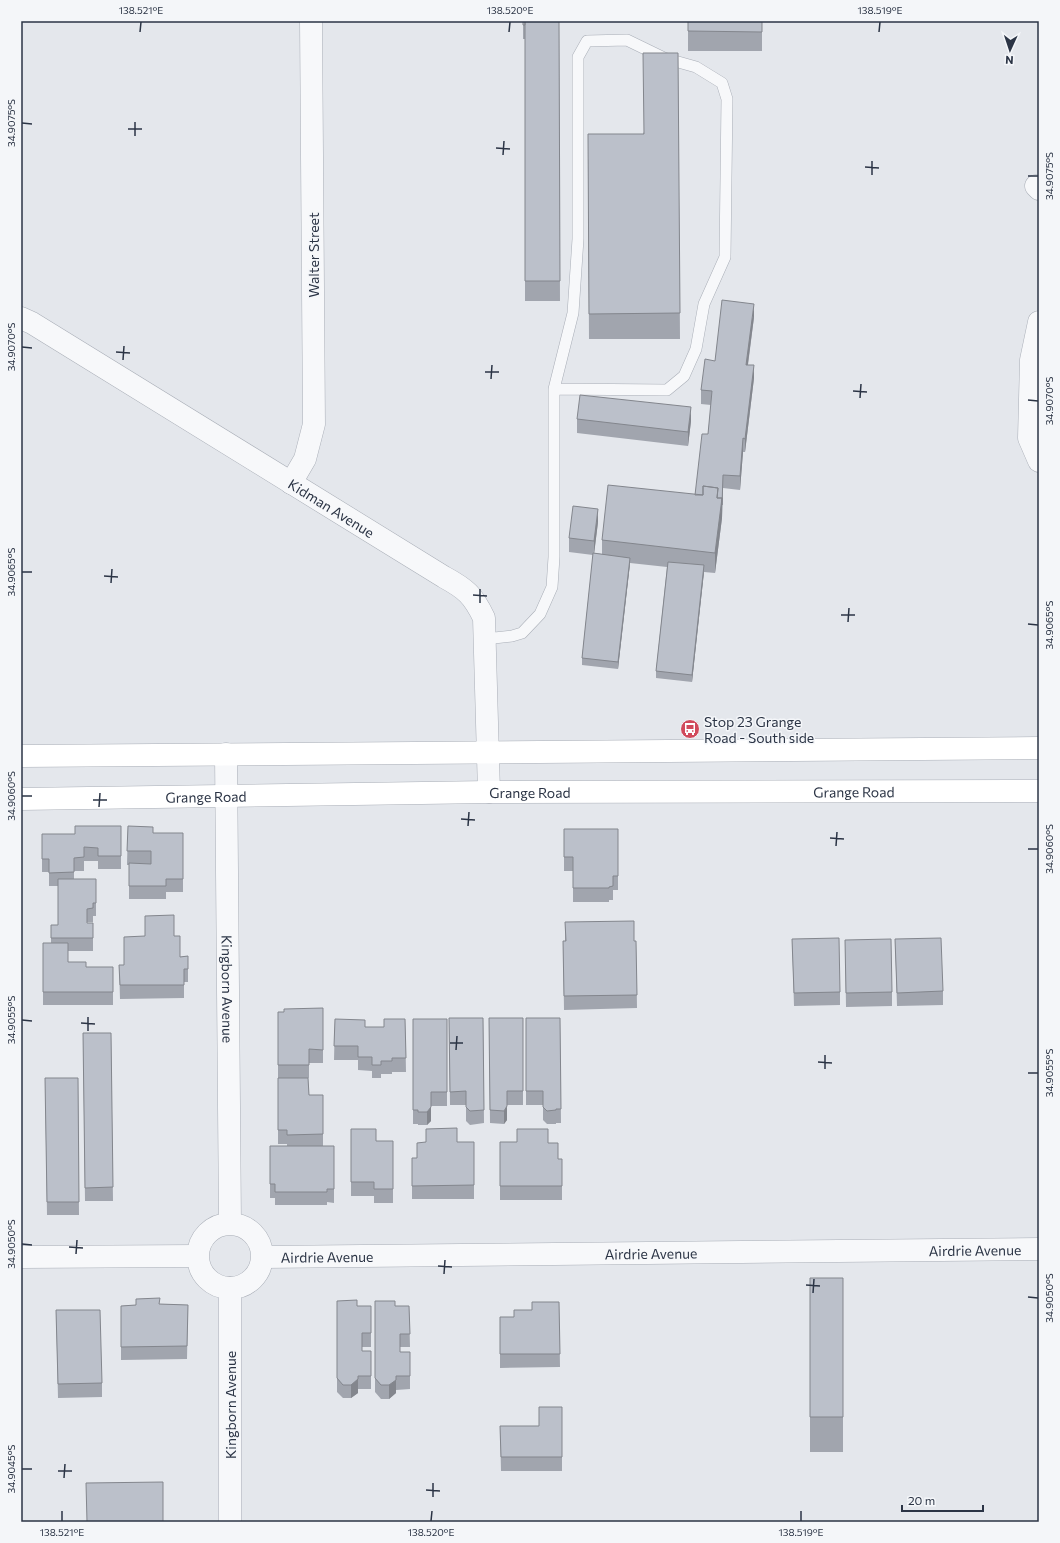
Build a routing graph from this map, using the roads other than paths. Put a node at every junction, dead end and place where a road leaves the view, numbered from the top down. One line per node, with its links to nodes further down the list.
1 (311, 21): 6 (street, Walter Street)
2 (21, 318): 6 (street, Kidman Avenue)
3 (1039, 322): 5 (street)
4 (554, 389): 4 (lane); 7 (lane)
5 (1039, 461)
6 (291, 483): 7 (street, Kidman Avenue)
7 (485, 639): 9 (street, Kidman Avenue)
8 (1039, 748): 9 (main road)
9 (488, 753): 10 (main road); 13 (street, Kidman Avenue)
10 (226, 754): 11 (main road); 14 (street, Kingborn Avenue)
11 (21, 756)
12 (1039, 791): 13 (main road, Grange Road)
13 (489, 792): 14 (main road, Grange Road)
14 (225, 795): 15 (main road, Grange Road); 16 (street, Kingborn Avenue)
15 (21, 799)
16 (230, 1223): 18 (street); 20 (street)
17 (1039, 1249): 20 (street, Airdrie Avenue)
18 (197, 1256): 19 (street); 21 (street)
19 (21, 1257)
20 (263, 1257): 21 (street)
21 (230, 1288): 22 (street, Kingborn Avenue)
22 (230, 1522)

